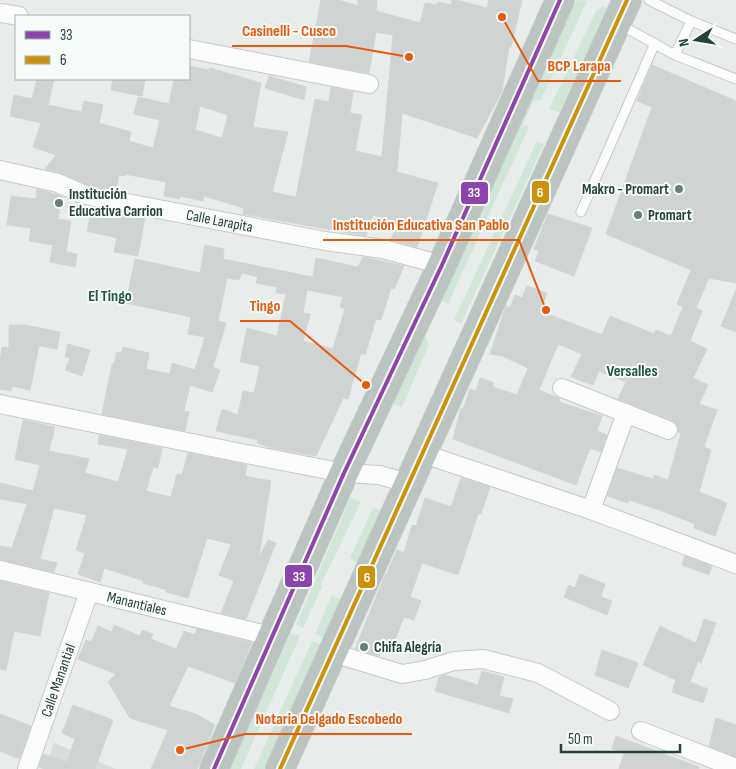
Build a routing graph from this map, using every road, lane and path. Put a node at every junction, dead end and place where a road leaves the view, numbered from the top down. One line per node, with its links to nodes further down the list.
1 (560, 0): 15 (highway)
2 (649, 0): 6 (lane)
3 (622, 11): 8 (lane); 20 (highway)
4 (0, 13): 5 (street)
5 (15, 15)
6 (691, 22): 7 (lane); 10 (lane)
7 (736, 39)
8 (655, 43): 10 (lane); 14 (lane)
9 (190, 49): 12 (street)
10 (676, 55): 11 (lane)
11 (736, 79)
12 (369, 84)
13 (0, 170): 15 (street, Calle Larapita)
14 (580, 212)
15 (442, 266): 21 (highway)
16 (562, 388): 18 (street)
17 (0, 404): 21 (street)
18 (626, 413): 19 (street); 23 (street)
19 (668, 430)
20 (424, 454): 22 (highway); 23 (street)
21 (344, 473): 22 (street); 27 (highway)
22 (408, 483): 28 (highway)
23 (591, 510): 24 (street)
24 (736, 564)
25 (0, 570): 26 (street, Manantiales)
26 (89, 592): 27 (street, Manantiales); 32 (street, Calle Manantial)
27 (274, 637): 33 (highway)
28 (333, 653): 29 (street); 34 (highway)
29 (610, 711)
30 (641, 731): 31 (street)
31 (736, 768)
32 (27, 769)
33 (214, 769)
34 (280, 769)

